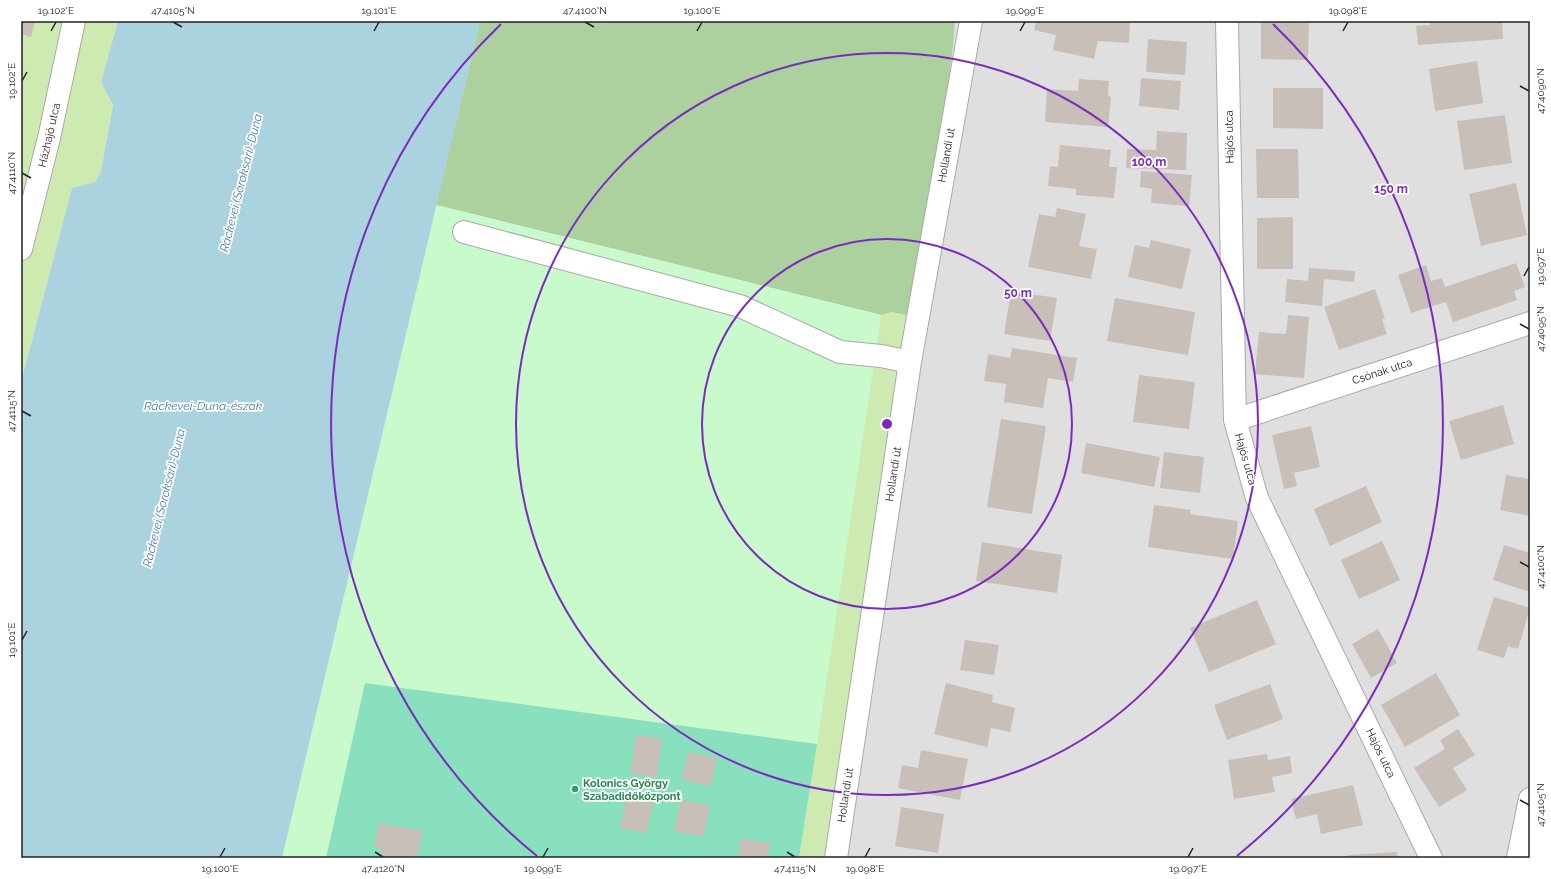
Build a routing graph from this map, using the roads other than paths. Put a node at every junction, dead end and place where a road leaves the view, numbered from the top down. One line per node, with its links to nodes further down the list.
1 (74, 21): 5 (street, Házhajó utca)
2 (971, 21): 7 (street, Hollandi út)
3 (1227, 21): 8 (street, Hajós utca)
4 (464, 232): 7 (street)
5 (21, 249)
6 (1530, 323): 8 (street, Csónak utca)
7 (910, 362): 10 (street, Hollandi út)
8 (1235, 420): 11 (street, Hajós utca)
9 (1530, 799): 12 (street)
10 (836, 858)
11 (1431, 858)
12 (1518, 858)

